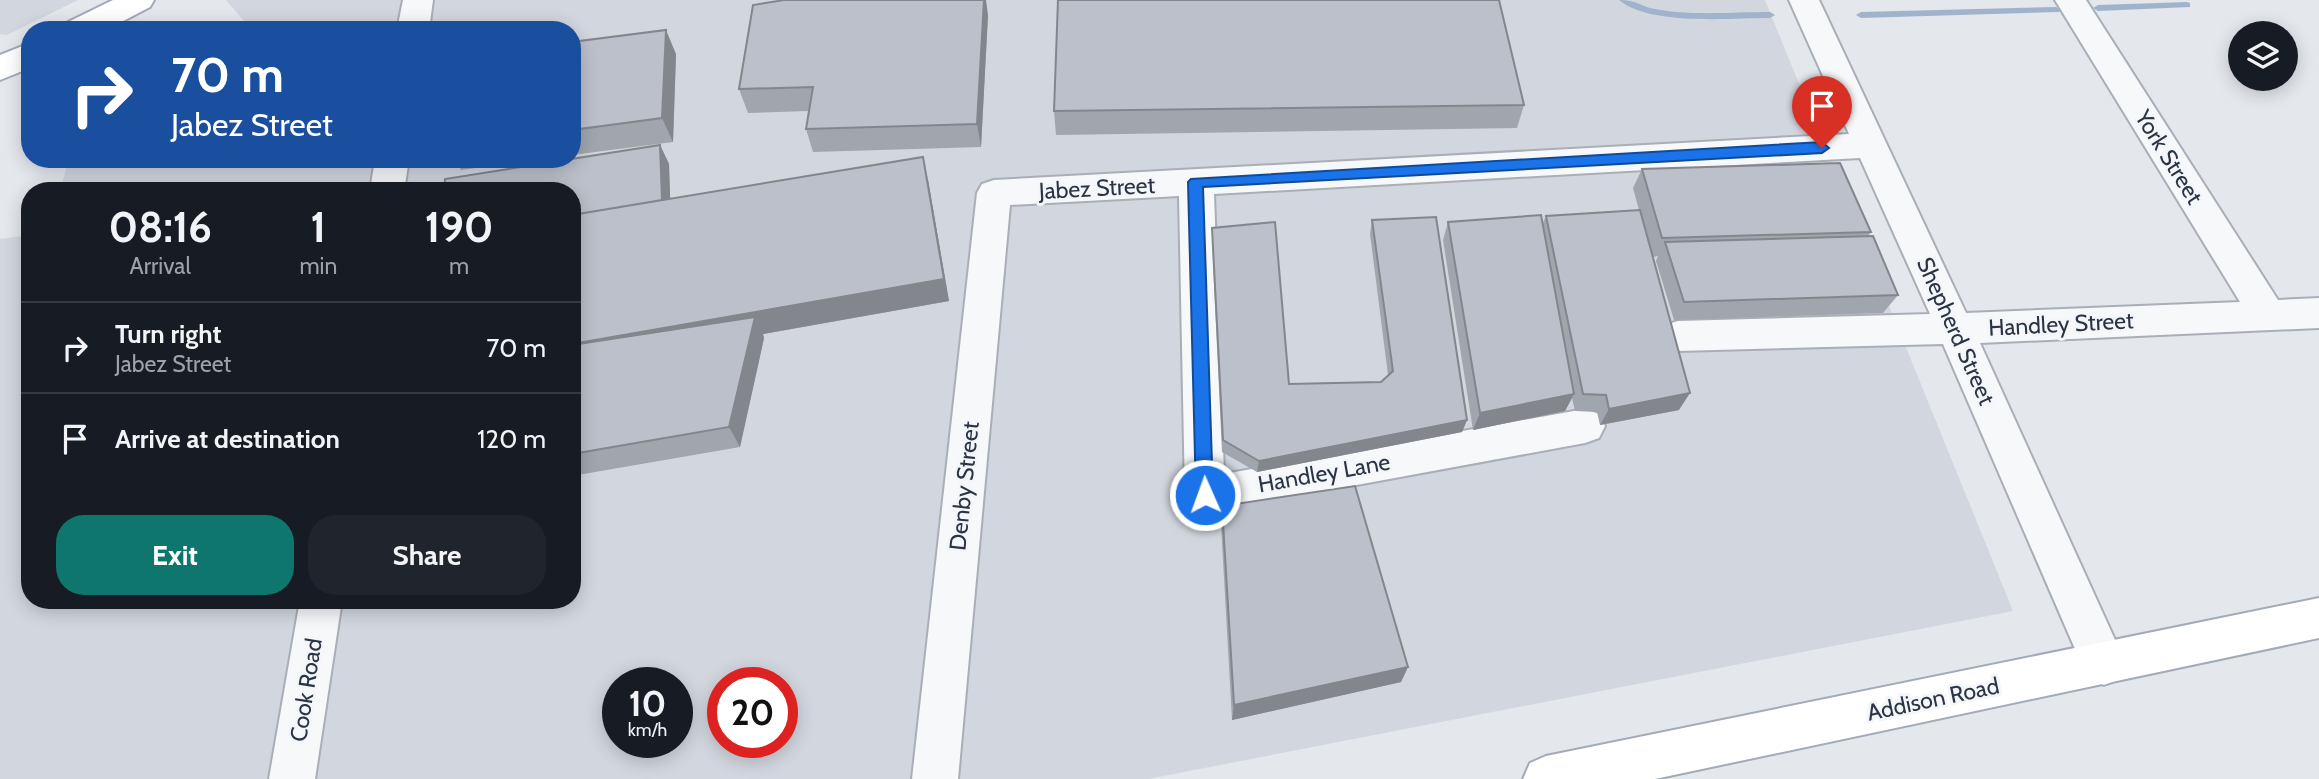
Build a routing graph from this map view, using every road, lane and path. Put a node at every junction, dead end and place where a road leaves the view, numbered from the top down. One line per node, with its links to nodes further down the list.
1 (139, 0): 5 (main road)
2 (418, 0): 6 (street)
3 (1804, 0): 7 (street, Shepherd Street)
4 (2070, 0): 11 (street, York Street)
5 (97, 21)
6 (414, 21)
7 (1872, 145): 8 (street, Jabez Street); 12 (street, Shepherd Street)
8 (1196, 182): 9 (street, Jabez Street); 14 (street, Handley Lane)
9 (994, 193): 20 (street, Denby Street)
10 (2319, 313): 11 (street, Handley Street)
11 (2267, 314): 12 (street, Handley Street)
12 (1955, 328): 13 (street, Handley Street); 17 (street, Shepherd Street)
13 (1678, 336)
14 (1585, 426)
15 (320, 609): 19 (street, Cook Road)
16 (2319, 618): 17 (main road, Addison Road)
17 (2104, 664): 18 (main road, Addison Road)
18 (1633, 770): 21 (main road, Addison Road)
19 (292, 779)
20 (934, 779)
21 (1546, 779)

